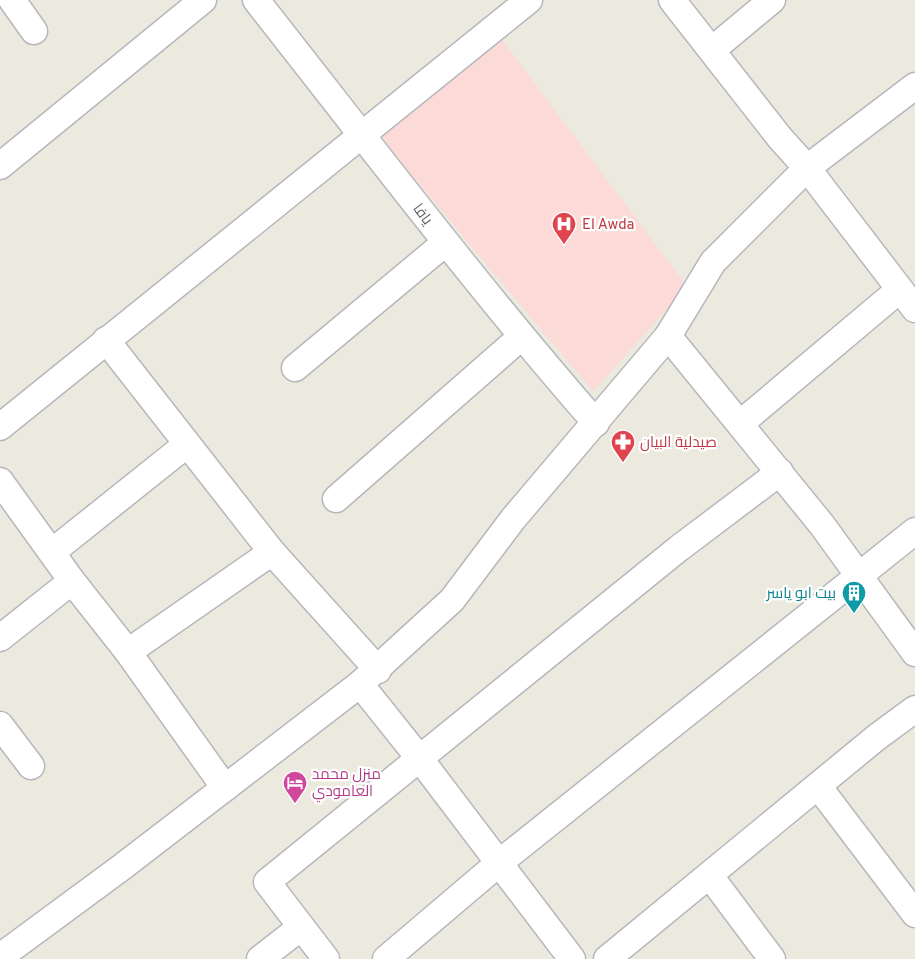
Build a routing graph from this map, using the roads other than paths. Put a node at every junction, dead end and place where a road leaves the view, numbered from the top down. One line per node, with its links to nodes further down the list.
1 (12, 0): 7 (street)
2 (203, 0): 11 (street)
3 (256, 0): 10 (street, يافا)
4 (529, 0): 10 (street)
5 (672, 0): 8 (street)
6 (772, 0): 8 (street)
7 (34, 31)
8 (712, 50): 12 (street)
9 (915, 86): 12 (street)
10 (362, 134): 13 (street, يافا); 17 (street)
11 (0, 166)
12 (807, 168): 14 (street); 15 (street)
13 (445, 243): 16 (street, يافا); 18 (street)
14 (907, 300): 20 (street)
15 (668, 336): 19 (street); 20 (street)
16 (521, 337): 19 (street, يافا); 25 (street)
17 (106, 340): 21 (street); 22 (street)
18 (295, 368)
19 (596, 422): 34 (street)
20 (740, 423): 23 (street)
21 (0, 427)
22 (186, 445): 27 (street); 28 (street)
23 (780, 472): 29 (street); 37 (street)
24 (0, 481): 27 (street)
25 (336, 499)
26 (915, 531): 29 (street)
27 (52, 552): 30 (street)
28 (272, 552): 32 (street); 34 (street)
29 (858, 576): 33 (street); 41 (street)
30 (72, 581): 31 (street); 32 (street)
31 (0, 638)
32 (128, 652): 40 (street)
33 (915, 653)
34 (369, 677): 37 (street); 40 (street)
35 (915, 709): 39 (street)
36 (0, 725): 38 (street)
37 (421, 760): 41 (street); 44 (street)
38 (31, 766)
39 (818, 786): 42 (street); 43 (street)
40 (225, 788): 45 (street)
41 (499, 863): 48 (street); 49 (street)
42 (710, 876): 50 (street); 51 (street)
43 (915, 914)
44 (301, 927): 46 (street); 47 (street)
45 (0, 957)
46 (260, 959)
47 (326, 959)
48 (386, 959)
49 (572, 959)
50 (607, 959)
51 (772, 959)

